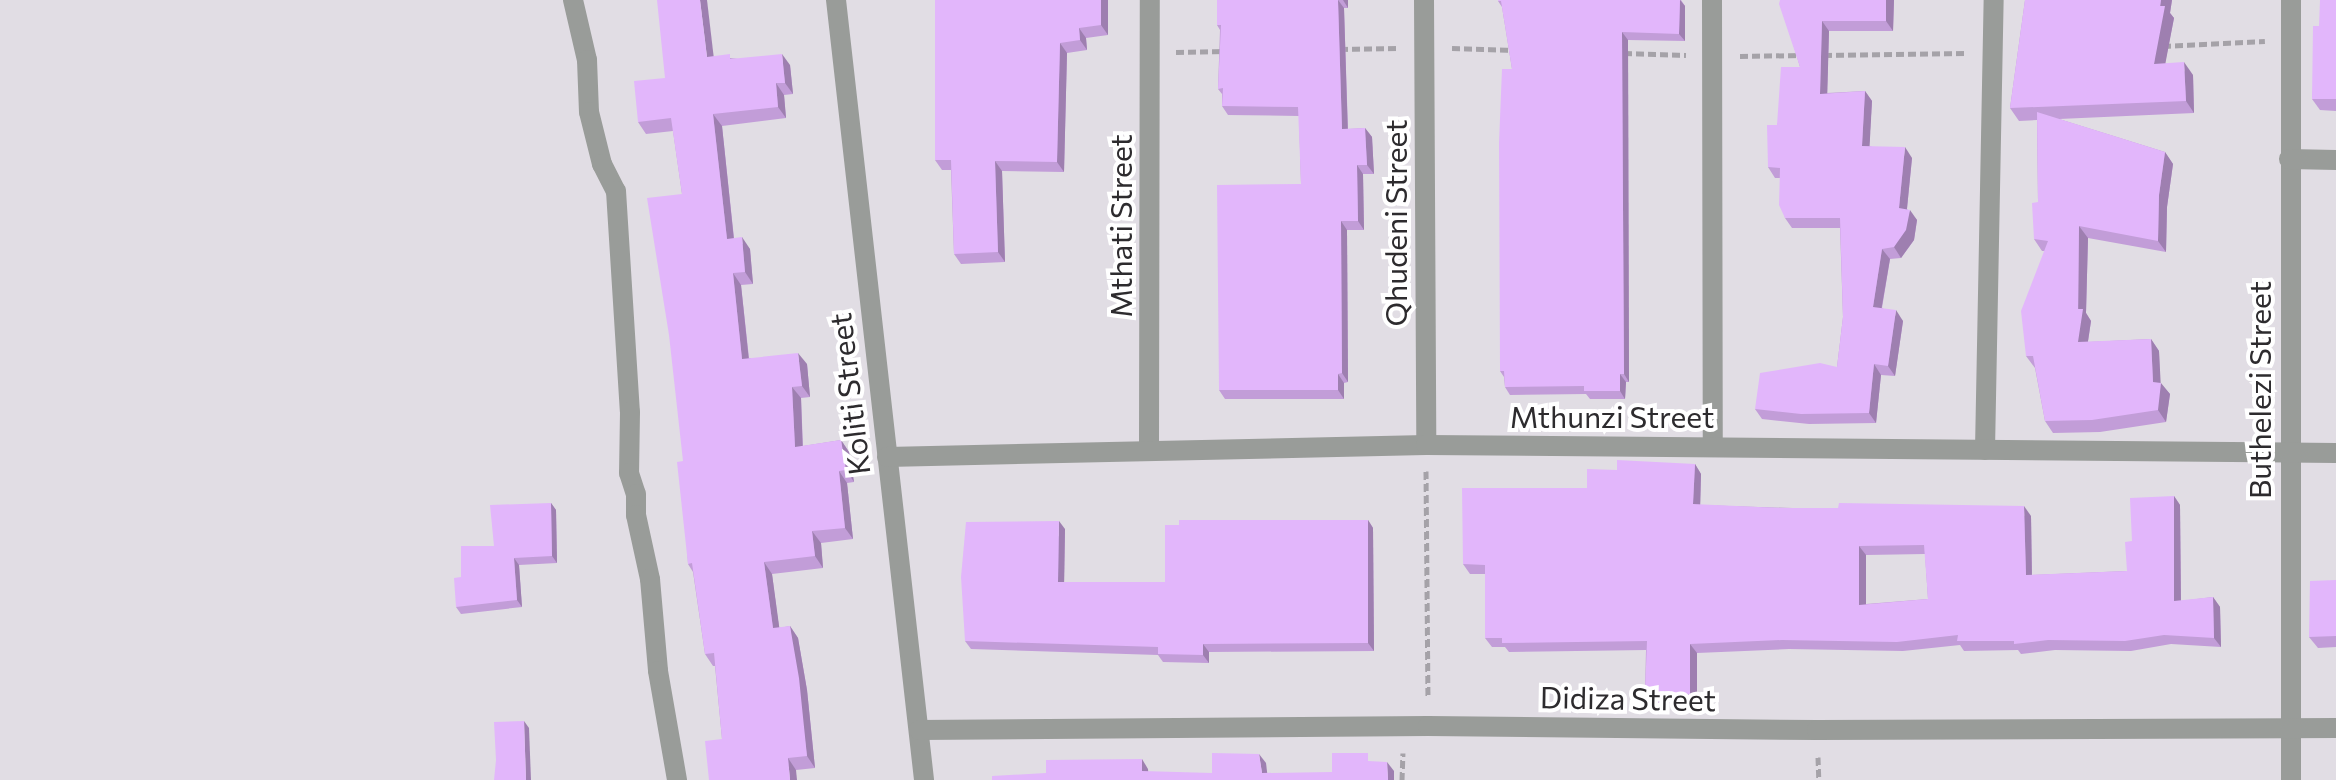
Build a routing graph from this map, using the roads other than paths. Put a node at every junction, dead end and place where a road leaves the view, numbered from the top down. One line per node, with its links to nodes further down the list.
1 (573, 0): 20 (street)
2 (836, 0): 16 (street, Koliti Street)
3 (1150, 0): 13 (street, Mthati Street)
4 (1424, 0): 10 (street, Qhudeni Street)
5 (1712, 0): 11 (street)
6 (1994, 0): 12 (street)
7 (2291, 0): 8 (street, Buthelezi Street)
8 (2289, 159): 9 (street); 14 (street, Buthelezi Street)
9 (2336, 160)
10 (1426, 445): 11 (street, Mthunzi Street); 13 (street, Mthunzi Street)
11 (1713, 447): 12 (street, Mthunzi Street)
12 (1985, 450): 14 (street, Mthunzi Street)
13 (1149, 451): 16 (street, Mthunzi Street)
14 (2289, 453): 15 (street, Mthunzi Street); 17 (street, Buthelezi Street)
15 (2336, 453)
16 (887, 457): 19 (street, Koliti Street)
17 (2291, 727): 18 (street, Didiza Street); 19 (street, Didiza Street); 22 (street, Buthelezi Street)
18 (2336, 728)
19 (919, 730): 21 (street, Koliti Street)
20 (677, 780)
21 (924, 780)
22 (2291, 780)

